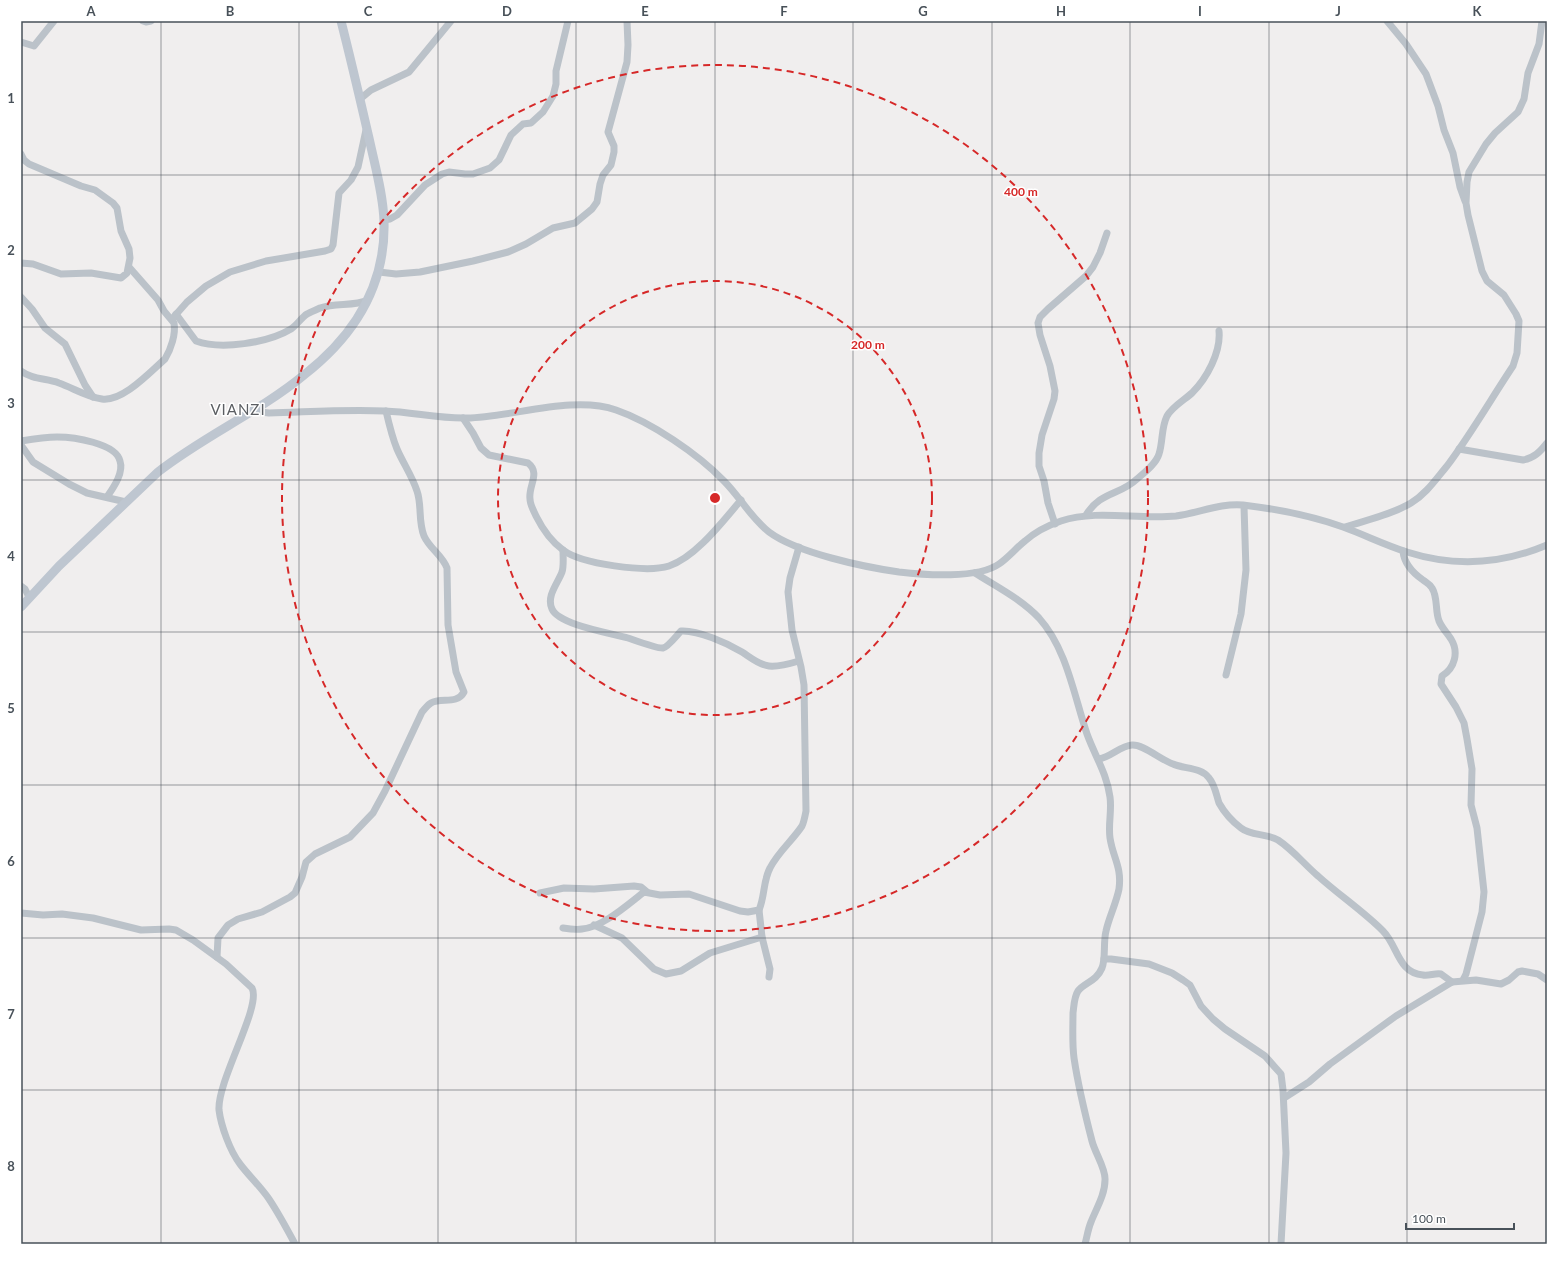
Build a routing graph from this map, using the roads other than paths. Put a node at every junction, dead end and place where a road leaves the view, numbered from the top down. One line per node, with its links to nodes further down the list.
1 (54, 21): 10 (street)
2 (143, 21): 3 (street)
3 (151, 21)
4 (341, 21): 11 (street)
5 (451, 21): 11 (street)
6 (568, 21): 15 (street)
7 (627, 21): 19 (street)
8 (1387, 21): 14 (street)
9 (1542, 21): 14 (street)
10 (21, 42)
11 (360, 99): 12 (street)
12 (367, 128): 15 (street); 22 (street)
13 (21, 156): 18 (street)
14 (1466, 203): 32 (street)
15 (384, 220): 19 (street)
16 (1107, 233): 38 (street)
17 (21, 263): 18 (street)
18 (129, 267): 22 (street)
19 (379, 272): 21 (street)
20 (21, 297): 25 (street)
21 (368, 300): 22 (street); 26 (street)
22 (174, 316): 25 (street)
23 (1219, 331): 37 (street)
24 (21, 371): 25 (street)
25 (94, 397)
26 (252, 411): 27 (street); 35 (street)
27 (386, 411): 28 (street); 58 (street)
28 (463, 418): 34 (street); 42 (street)
29 (21, 441): 33 (street)
30 (1547, 443): 32 (street)
31 (21, 445): 33 (street)
32 (1460, 449): 39 (street)
33 (107, 497): 35 (street)
34 (741, 500): 41 (street); 42 (street)
35 (126, 502): 46 (street)
36 (1244, 506): 37 (street); 39 (street); 49 (street)
37 (1086, 515): 38 (street)
38 (1055, 524): 44 (street)
39 (1345, 527): 43 (street)
40 (1547, 545): 43 (street)
41 (799, 547): 44 (street); 48 (street)
42 (563, 550): 48 (street)
43 (1403, 551): 61 (street)
44 (975, 573): 50 (street)
45 (21, 586): 46 (street)
46 (29, 597): 47 (street)
47 (21, 607)
48 (799, 661): 53 (street)
49 (1226, 675)
50 (1099, 759): 59 (street); 63 (street)
51 (646, 892): 52 (street); 53 (street); 55 (street)
52 (540, 893)
53 (759, 910): 57 (street)
54 (21, 913): 58 (street)
55 (594, 925): 56 (street); 57 (street)
56 (563, 928)
57 (762, 937): 60 (street)
58 (217, 957): 65 (street)
59 (1104, 959): 64 (street); 66 (street)
60 (769, 977)
61 (1463, 980): 62 (street); 63 (street)
62 (1547, 980)
63 (1452, 982): 64 (street)
64 (1284, 1098): 67 (street)
65 (295, 1244)
66 (1085, 1244)
67 (1281, 1244)

